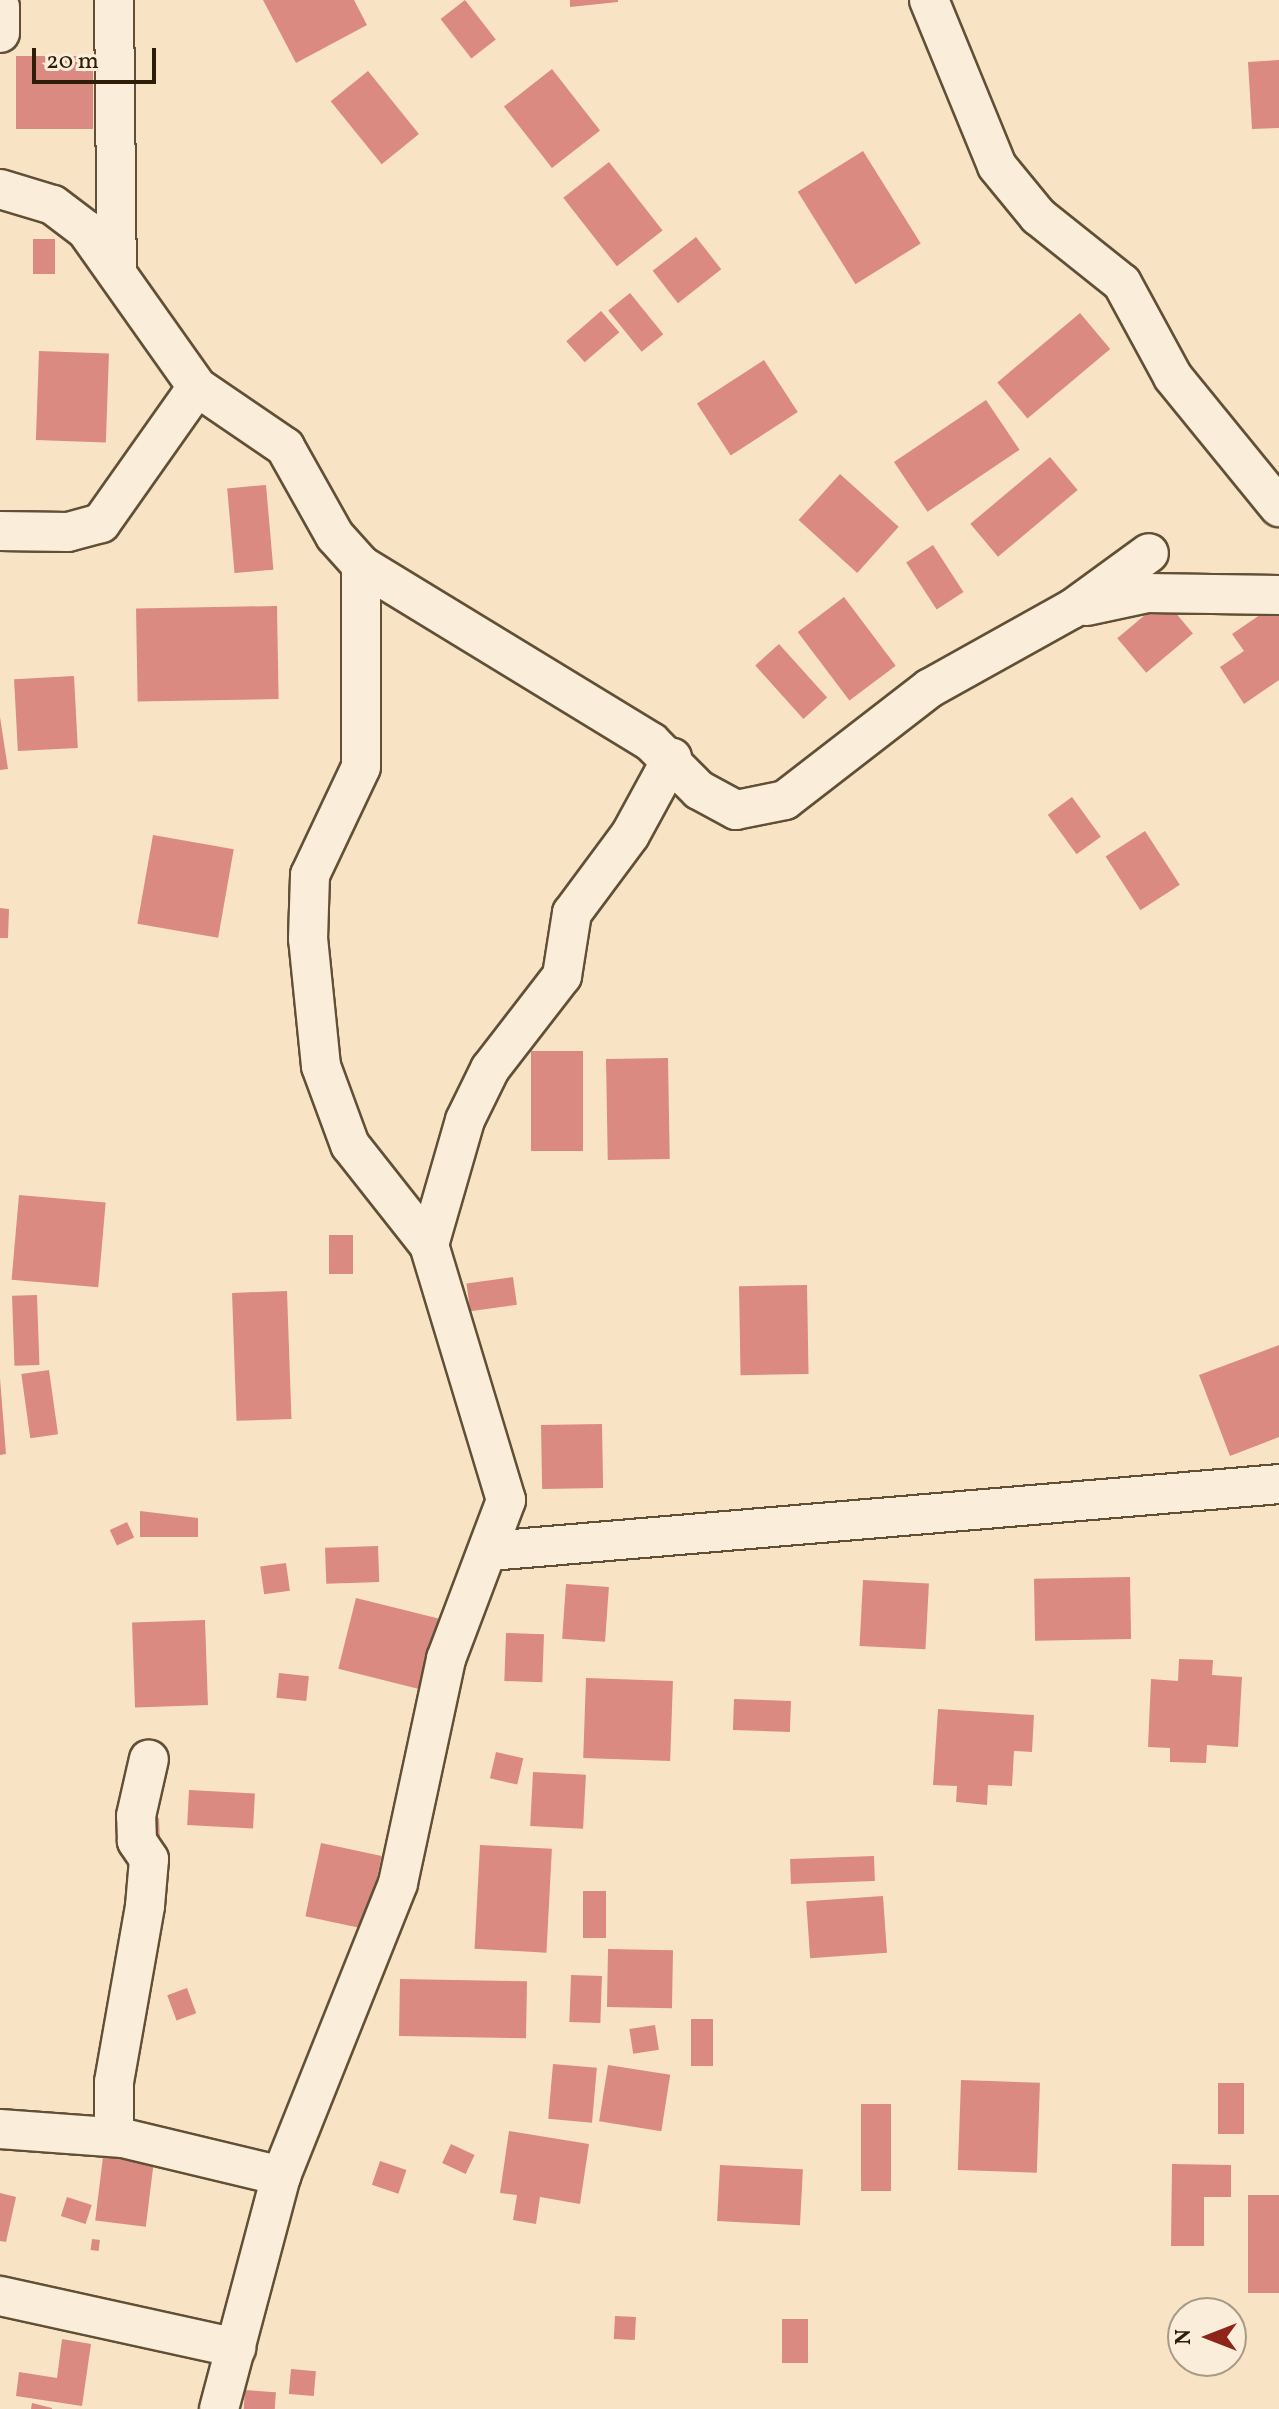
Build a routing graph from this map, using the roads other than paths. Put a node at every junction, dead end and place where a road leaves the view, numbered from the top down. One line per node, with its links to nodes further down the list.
1 (114, 0): 6 (street)
2 (929, 0): 8 (street)
3 (0, 7): 4 (street)
4 (0, 33)
5 (0, 189): 6 (street)
6 (117, 268): 7 (street)
7 (197, 387): 9 (street); 11 (street)
8 (1279, 507)
9 (0, 531)
10 (1149, 553): 13 (street)
11 (361, 565): 14 (street); 15 (street)
12 (1279, 595): 13 (street)
13 (1072, 609): 14 (street)
14 (672, 758): 15 (street)
15 (429, 1245): 17 (street)
16 (1279, 1484): 17 (street)
17 (490, 1551): 21 (street)
18 (149, 1759): 20 (street)
19 (0, 2129): 20 (street)
20 (114, 2137): 21 (street)
21 (281, 2176): 23 (street)
22 (0, 2296): 23 (street)
23 (236, 2348): 24 (street)
24 (219, 2409)

